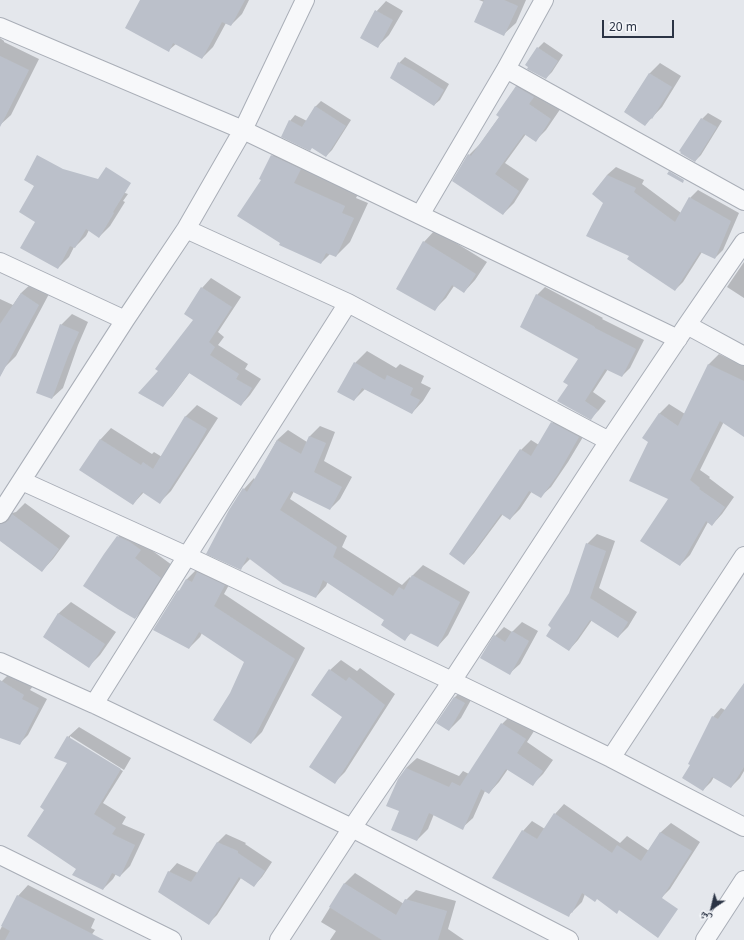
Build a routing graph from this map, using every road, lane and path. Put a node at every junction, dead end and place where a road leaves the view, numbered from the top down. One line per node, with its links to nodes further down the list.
1 (305, 0): 5 (street)
2 (544, 0): 4 (street)
3 (0, 27): 5 (street)
4 (506, 69): 6 (street); 7 (street)
5 (242, 130): 7 (street); 8 (street)
6 (744, 201)
7 (420, 215): 13 (street)
8 (186, 229): 11 (street); 12 (street)
9 (744, 242): 13 (street)
10 (0, 262): 12 (street)
11 (348, 303): 15 (street); 18 (street)
12 (125, 320): 16 (street)
13 (682, 332): 14 (street); 15 (street)
14 (744, 356)
15 (609, 441): 21 (street)
16 (22, 481): 17 (street); 18 (street)
17 (0, 514)
18 (187, 556): 21 (street); 22 (street)
19 (744, 556): 23 (street)
20 (0, 662): 22 (street)
21 (452, 681): 23 (street); 25 (street)
22 (94, 704): 25 (street)
23 (611, 758): 24 (street)
24 (744, 827)
25 (352, 828): 29 (street); 30 (street)
26 (0, 855): 28 (street)
27 (744, 880): 31 (street)
28 (172, 940)
29 (280, 940)
30 (569, 940)
31 (706, 940)

